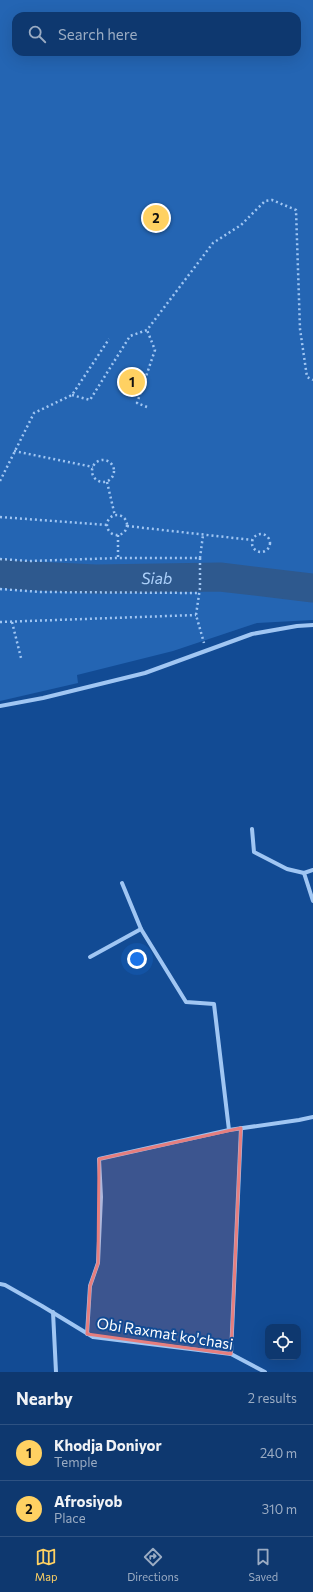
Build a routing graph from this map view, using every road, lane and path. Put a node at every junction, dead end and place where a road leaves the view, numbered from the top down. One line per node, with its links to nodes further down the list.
1 (147, 330): 3 (path); 4 (path); 5 (path)
2 (109, 339): 4 (path)
3 (313, 380)
4 (72, 395): 6 (path)
5 (147, 407)
6 (14, 451): 7 (path); 8 (path)
7 (93, 467): 9 (path); 9 (path)
8 (0, 481)
9 (106, 482): 10 (path)
10 (115, 516): 12 (path); 13 (path)
11 (0, 517): 12 (path)
12 (107, 525): 14 (path)
13 (127, 526): 14 (path); 15 (path)
14 (118, 535): 17 (path)
15 (203, 535): 16 (path); 18 (path)
16 (252, 540): 16 (path)
17 (118, 558): 18 (path); 19 (path)
18 (200, 558): 21 (path)
19 (0, 559)
20 (0, 589): 21 (path)
21 (199, 593): 22 (path)
22 (196, 615): 24 (path); 26 (path)
23 (0, 622): 24 (path)
24 (12, 622): 27 (path)
25 (313, 625): 26 (street)
26 (206, 651): 28 (street)
27 (21, 658)
28 (0, 706)
29 (252, 829): 31 (street)
30 (313, 870): 31 (street)
31 (304, 873): 33 (street)
32 (122, 882): 34 (street)
33 (313, 901)
34 (141, 930): 35 (street); 38 (street)
35 (90, 957)
36 (313, 1116): 37 (street)
37 (241, 1128): 38 (street); 42 (street)
38 (229, 1130): 41 (street)
39 (0, 1284): 40 (street, Obi Raxmat ko'chasi)
40 (53, 1312): 41 (street, Obi Raxmat ko'chasi); 43 (street)
41 (87, 1334): 42 (street, Obi Raxmat ko'chasi)
42 (231, 1354): 44 (street, Obi Raxmat ko'chasi)
43 (56, 1372)
44 (265, 1372)

